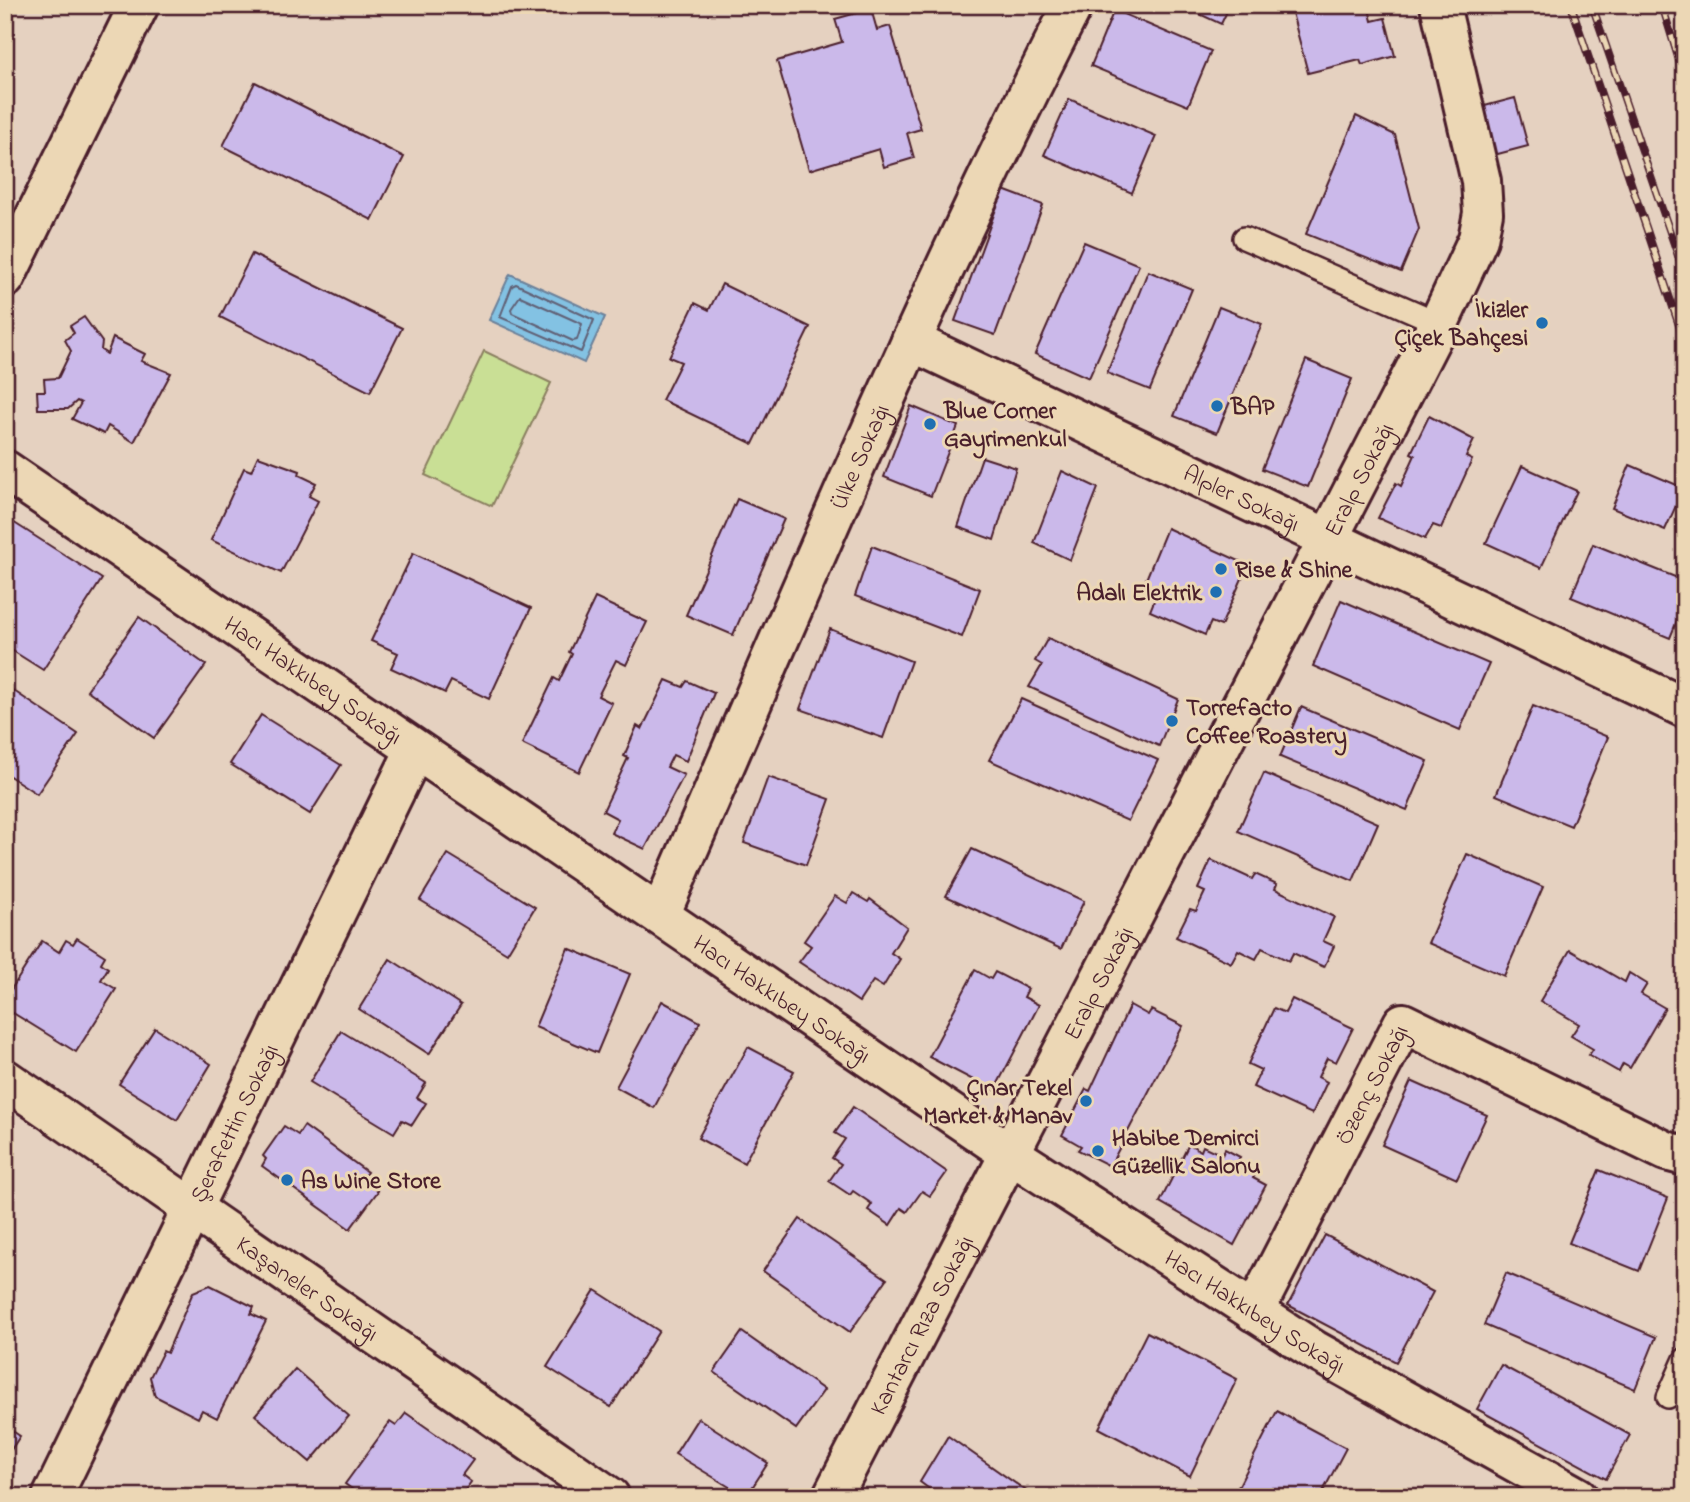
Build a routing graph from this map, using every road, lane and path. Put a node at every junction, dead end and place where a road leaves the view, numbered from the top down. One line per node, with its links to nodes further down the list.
1 (139, 5): 5 (street)
2 (1073, 5): 7 (street, Ülke Sokağı)
3 (1440, 5): 6 (street, Eralp Sokağı)
4 (1244, 238): 6 (lane)
5 (5, 278)
6 (1439, 323): 9 (street, Eralp Sokağı)
7 (911, 341): 9 (street, Alpler Sokağı); 12 (street, Ülke Sokağı)
8 (5, 470): 11 (street, Hacı Hakkıbey Sokağı)
9 (1328, 539): 10 (street, Alpler Sokağı); 14 (street, Eralp Sokağı)
10 (1685, 708)
11 (415, 750): 12 (street, Hacı Hakkıbey Sokağı); 16 (street, Şerafettin Sokağı)
12 (660, 915): 14 (street, Hacı Hakkıbey Sokağı)
13 (5, 1079): 16 (street, Kaşaneler Sokağı)
14 (1012, 1155): 17 (street, Hacı Hakkıbey Sokağı); 22 (street, Kantarcı Rıza Sokağı)
15 (1685, 1156): 17 (street, Özenç Sokağı)
16 (195, 1208): 20 (street, Şerafettin Sokağı); 21 (street, Kaşaneler Sokağı)
17 (1254, 1312): 23 (street, Hacı Hakkıbey Sokağı)
18 (1685, 1359): 19 (lane)
19 (1668, 1397)
20 (52, 1497)
21 (610, 1497)
22 (832, 1497)
23 (1578, 1497)

